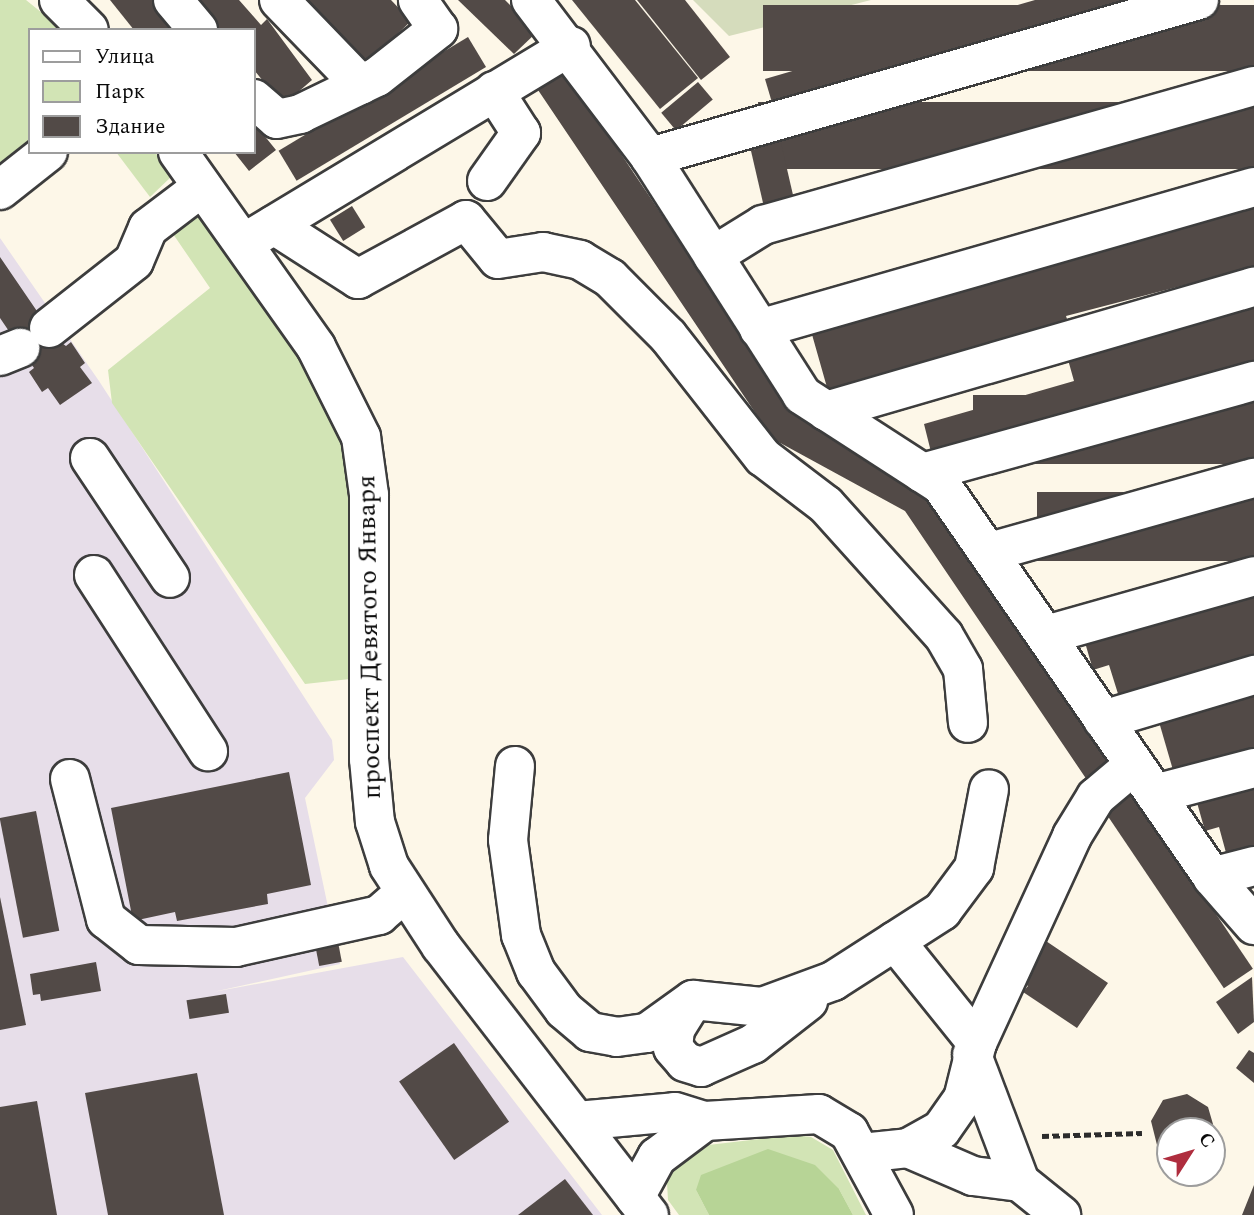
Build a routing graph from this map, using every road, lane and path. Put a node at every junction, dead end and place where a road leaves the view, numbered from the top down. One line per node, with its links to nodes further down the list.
1 (59, 0): 7 (street)
2 (173, 0): 8 (street)
3 (279, 0): 10 (street)
4 (418, 0): 10 (street)
5 (531, 0): 9 (street)
6 (1199, 0): 16 (street)
7 (87, 28)
8 (196, 28)
9 (571, 46): 12 (street); 16 (street)
10 (361, 85): 13 (street)
11 (1254, 86): 22 (street)
12 (494, 91): 17 (street); 21 (street)
13 (256, 101)
14 (45, 154): 20 (street)
15 (179, 154): 18 (street, проспект Девятого Января)
16 (650, 157): 22 (street)
17 (488, 181)
18 (202, 187): 21 (street, проспект Девятого Января); 25 (street)
19 (1254, 187): 24 (street)
20 (0, 190)
21 (259, 234): 38 (street); 47 (street, проспект Девятого Января)
22 (713, 256): 24 (street)
23 (1254, 287): 27 (street)
24 (759, 329): 27 (street)
25 (23, 344)
26 (1254, 381): 29 (street)
27 (826, 411): 29 (street)
28 (90, 458): 34 (street)
29 (922, 473): 31 (street)
30 (1254, 478): 31 (street)
31 (990, 552): 35 (street)
32 (94, 575): 39 (street)
33 (1254, 576): 35 (street)
34 (170, 578)
35 (1046, 635): 37 (street)
36 (1254, 675): 37 (street)
37 (1103, 720): 43 (street)
38 (968, 723)
39 (208, 751)
40 (515, 766): 51 (street)
41 (1254, 768): 43 (street)
42 (70, 779): 47 (street)
43 (1144, 780): 46 (street); 52 (street)
44 (989, 789): 49 (street)
45 (1254, 866): 46 (street)
46 (1212, 877): 48 (street)
47 (404, 893): 53 (street, проспект Девятого Января)
48 (1254, 925)
49 (895, 941): 50 (street); 52 (street)
50 (833, 981): 51 (street); 51 (street)
51 (693, 1000)
52 (974, 1049): 55 (street); 57 (street)
53 (577, 1121): 54 (street); 58 (street, проспект Девятого Января)
54 (705, 1121): 56 (street); 58 (street)
55 (908, 1148): 56 (street); 57 (street)
56 (862, 1153): 59 (street)
57 (1020, 1182): 60 (street)
58 (642, 1206)
59 (894, 1215)
60 (1061, 1215)

